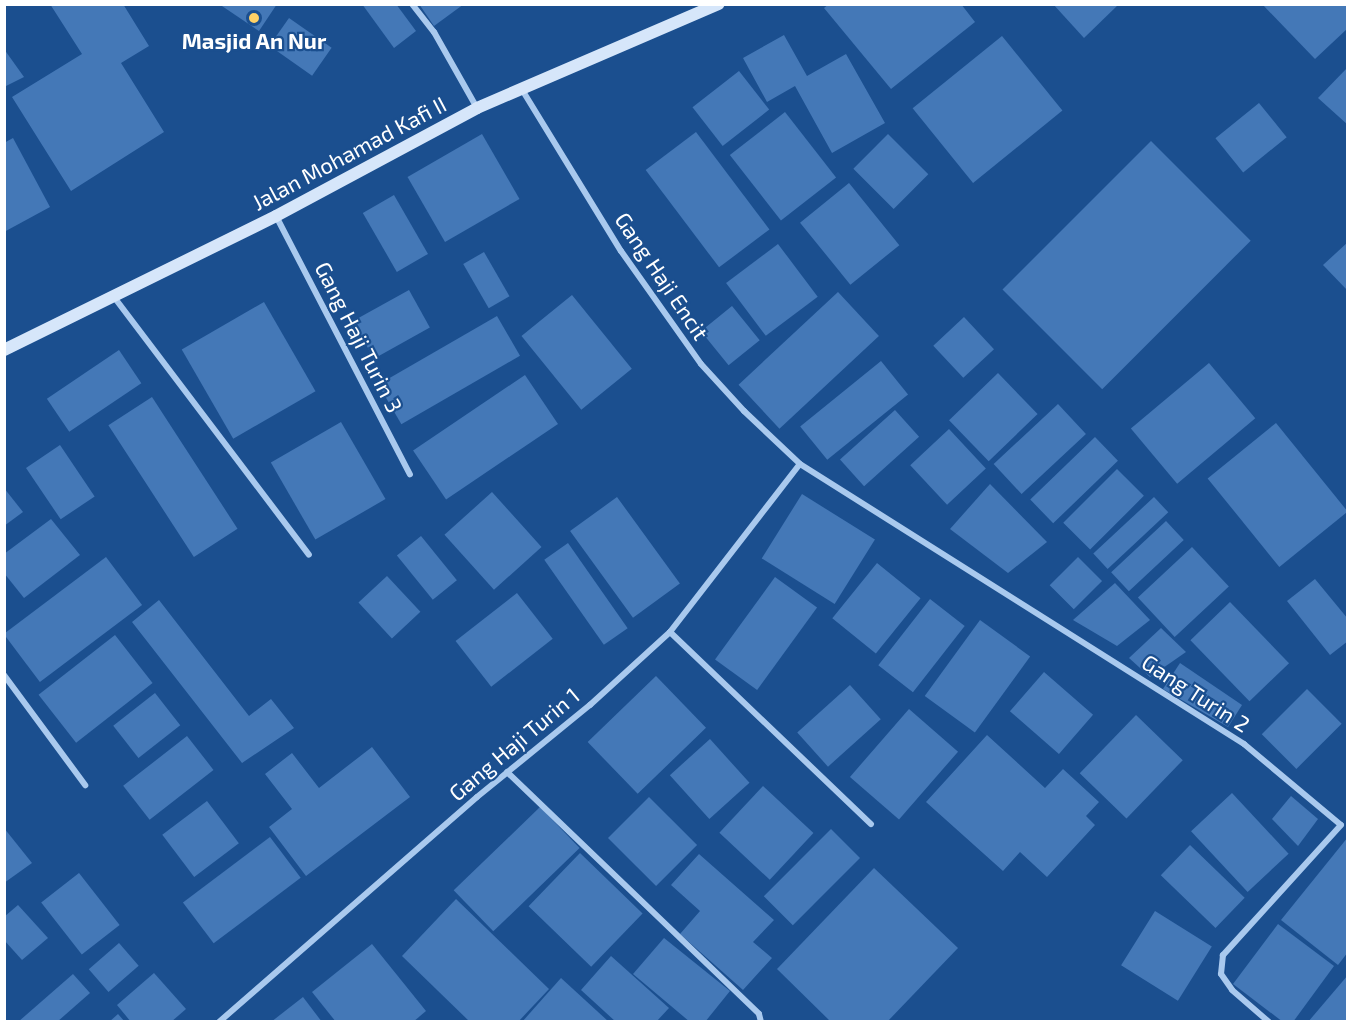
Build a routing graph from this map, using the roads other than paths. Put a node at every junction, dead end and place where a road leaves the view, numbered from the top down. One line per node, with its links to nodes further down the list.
1 (412, 4): 4 (street)
2 (719, 4): 3 (main road, Jalan Mohamad Kafi II)
3 (521, 88): 4 (main road, Jalan Mohamad Kafi II); 8 (street, Gang Haji Encit)
4 (477, 108): 5 (main road, Jalan Mohamad Kafi II)
5 (276, 216): 6 (main road, Jalan Mohamad Kafi II); 9 (street, Gang Haji Turin 3)
6 (114, 297): 7 (main road, Jalan Mohamad Kafi II); 10 (street)
7 (4, 350)
8 (800, 464): 11 (street, Gang Haji Turin 1); 17 (street, Gang Turin 2)
9 (410, 474)
10 (309, 555)
11 (670, 632): 13 (street, Gang Haji Turin 1); 16 (street)
12 (4, 675): 14 (street)
13 (507, 772): 18 (street, Gang Haji Turin 1); 19 (street)
14 (85, 785)
15 (1347, 820): 17 (street)
16 (871, 824)
17 (1341, 825): 20 (street)
18 (219, 1022)
19 (761, 1022)
20 (1269, 1022)

